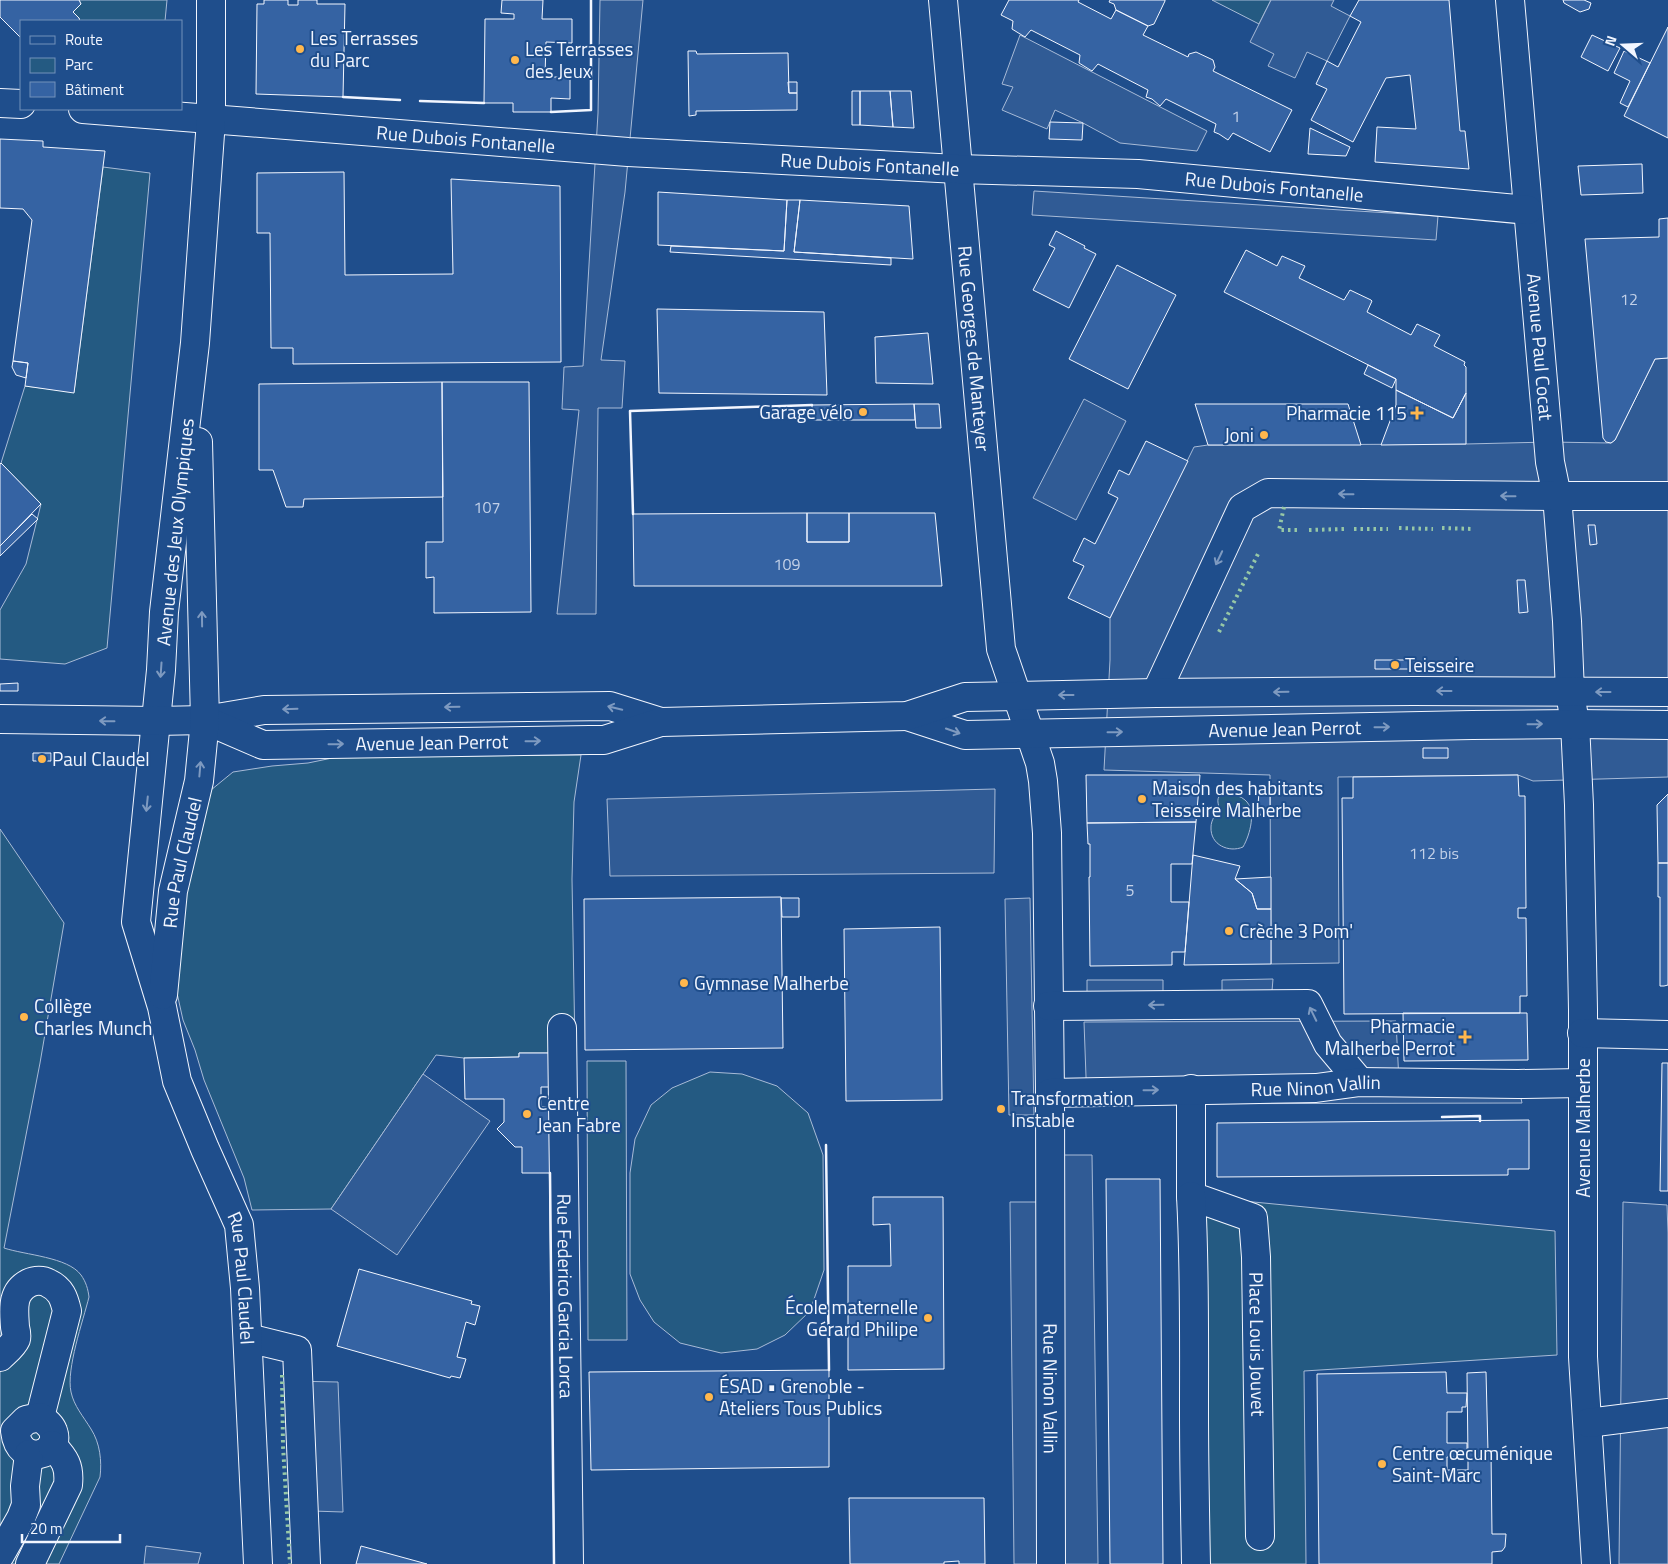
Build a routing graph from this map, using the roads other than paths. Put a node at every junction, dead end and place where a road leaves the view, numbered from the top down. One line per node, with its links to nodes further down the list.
1 (211, 0): 5 (street, Avenue des Jeux Olympiques)
2 (943, 0): 6 (street, Rue Georges de Manteyer)
3 (1510, 0): 7 (street, Avenue Paul Cocat)
4 (98, 110): 5 (street, Rue Dubois Fontanelle)
5 (211, 120): 6 (street, Rue Dubois Fontanelle); 8 (street, Avenue des Jeux Olympiques)
6 (958, 169): 7 (street, Rue Dubois Fontanelle); 14 (street, Rue Georges de Manteyer)
7 (1528, 210): 9 (street, Avenue Paul Cocat)
8 (196, 343): 17 (street, Avenue des Jeux Olympiques, one-way to 8); 18 (street, Avenue des Jeux Olympiques, one-way to 18)
9 (1557, 496): 10 (street); 11 (street, Avenue Paul Cocat); 13 (street, one-way to 13)
10 (1668, 496)
11 (1570, 692): 12 (street, Avenue Jean Perrot, one-way to 11); 13 (street, Avenue Jean Perrot, one-way to 13); 19 (street, Avenue Malherbe)
12 (1668, 692)
13 (1156, 693): 14 (street, Avenue Jean Perrot, one-way to 14)
14 (1018, 696): 15 (street, Avenue Jean Perrot); 21 (street, Rue Georges de Manteyer)
15 (907, 716): 17 (street, Avenue Jean Perrot); 21 (street, Avenue Jean Perrot, one-way to 21)
16 (0, 720): 18 (street, Avenue Jean Perrot, one-way to 16)
17 (204, 720): 18 (street, Avenue Jean Perrot); 23 (street, Rue Paul Claudel, one-way to 17)
18 (156, 721): 23 (street, Rue Paul Claudel, one-way to 23)
19 (1575, 724): 20 (street, Avenue Jean Perrot); 21 (street, Avenue Jean Perrot, one-way to 19); 25 (street, Avenue Malherbe)
20 (1668, 725)
21 (1030, 734): 22 (street, Rue Ninon Vallin)
22 (1048, 1006): 27 (street, one-way to 22); 30 (street, Rue Ninon Vallin)
23 (162, 1007): 32 (street, Rue Paul Claudel)
24 (562, 1028): 46 (street, Rue Federico Garcia Lorca)
25 (1582, 1034): 26 (street); 28 (street, Avenue Malherbe)
26 (1668, 1034)
27 (1360, 1082): 28 (street, Rue Ninon Vallin); 29 (street, Rue Ninon Vallin)
28 (1582, 1083): 36 (street, Avenue Malherbe)
29 (1191, 1090): 30 (street, Rue Ninon Vallin, one-way to 29); 31 (street)
30 (1050, 1093): 47 (street, Rue Ninon Vallin)
31 (1191, 1196): 41 (street, Place Louis Jouvet); 48 (street)
32 (248, 1338): 44 (street, Rue Paul Claudel); 45 (street)
33 (0, 1357): 35 (street)
34 (1668, 1413): 36 (street)
35 (40, 1417): 37 (street); 38 (street)
36 (1588, 1423): 49 (street, Avenue Malherbe)
37 (8, 1429): 38 (street)
38 (40, 1450): 39 (street); 40 (street)
39 (26, 1505): 40 (street); 42 (street)
40 (54, 1516): 43 (street)
41 (1260, 1536)
42 (2, 1549)
43 (30, 1564)
44 (258, 1564)
45 (306, 1564)
46 (569, 1564)
47 (1051, 1564)
48 (1196, 1564)
49 (1596, 1564)

